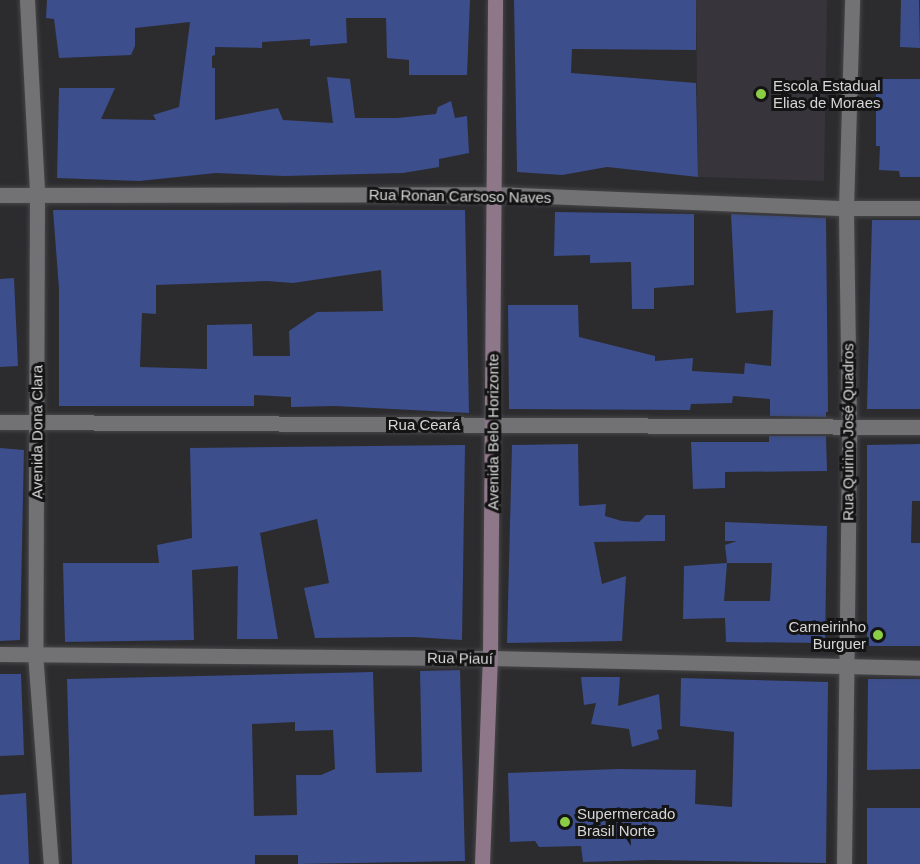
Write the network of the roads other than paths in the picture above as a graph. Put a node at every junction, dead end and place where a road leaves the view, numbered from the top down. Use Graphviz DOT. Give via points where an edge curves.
graph roads {
  1 [pos="27,0"];
  2 [pos="495,0"];
  3 [pos="852,0"];
  4 [pos="493,194"];
  5 [pos="0,195"];
  6 [pos="37,195"];
  7 [pos="846,208"];
  8 [pos="920,208"];
  9 [pos="0,423"];
  10 [pos="38,423"];
  11 [pos="494,425"];
  12 [pos="849,427"];
  13 [pos="920,427"];
  14 [pos="35,653"];
  15 [pos="0,654"];
  16 [pos="490,658"];
  17 [pos="849,668"];
  18 [pos="920,668"];
  19 [pos="51,864"];
  20 [pos="482,864"];
  21 [pos="844,864"];
  1 -- 6 [label="street, Avenida Dona Clara"];
  2 -- 4 [label="street, Avenida Belo Horizonte"];
  3 -- 7 [label="street, Rua Quirino José Quadros"];
  4 -- 6 [label="street, Rua Ronan Carsoso Naves"];
  4 -- 7 [label="street, Rua Ronan Carsoso Naves"];
  4 -- 11 [label="street, Avenida Belo Horizonte"];
  5 -- 6 [label="street, Rua Ronan Carsoso Naves"];
  6 -- 10 [label="street, Avenida Dona Clara"];
  7 -- 8 [label="street, Rua Ronan Carsoso Naves"];
  7 -- 12 [label="street, Rua Quirino José Quadros"];
  9 -- 10 [label="street, Rua Ceará"];
  10 -- 11 [label="street, Rua Ceará"];
  10 -- 14 [label="street, Avenida Dona Clara"];
  11 -- 12 [label="street, Rua Ceará"];
  11 -- 16 [label="street, Avenida Belo Horizonte"];
  12 -- 13 [label="street, Rua Ceará"];
  12 -- 17 [label="street, Rua Quirino José Quadros"];
  14 -- 15 [label="street, Rua Piauí"];
  14 -- 16 [label="street, Rua Piauí"];
  14 -- 19 [label="street, Avenida Dona Clara"];
  16 -- 17 [label="street, Rua Piauí"];
  16 -- 20 [label="street, Avenida Belo Horizonte"];
  17 -- 18 [label="street, Rua Piauí"];
  17 -- 21 [label="street, Rua Quirino José Quadros"];
}
